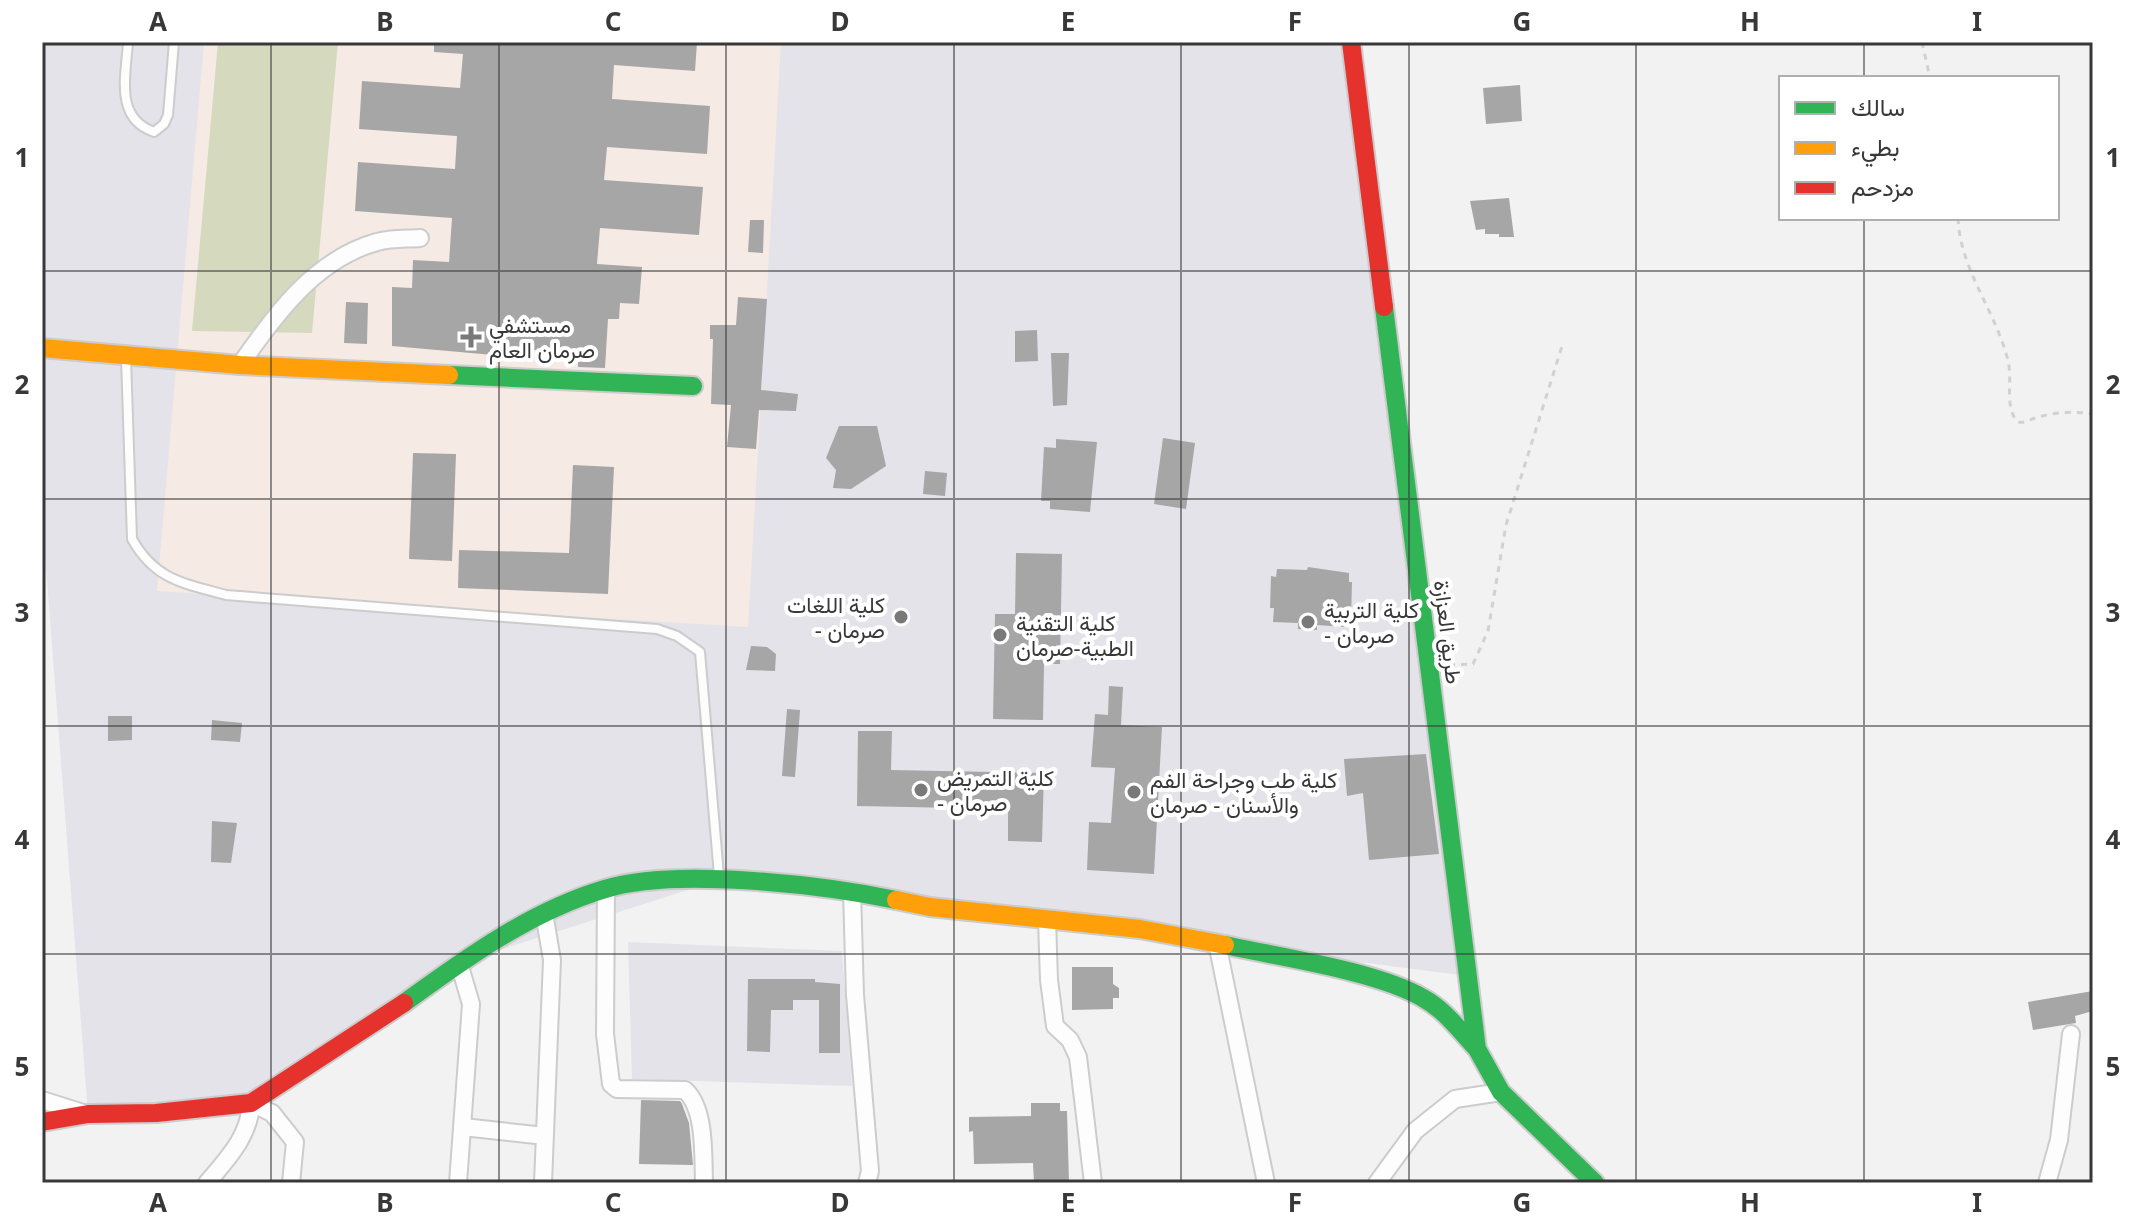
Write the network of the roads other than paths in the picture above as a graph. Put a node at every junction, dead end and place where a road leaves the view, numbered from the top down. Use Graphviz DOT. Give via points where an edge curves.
graph roads {
  1 [pos="128,42"];
  2 [pos="174,42"];
  3 [pos="1351,42"];
  4 [pos="420,238"];
  5 [pos="42,348"];
  6 [pos="126,353"];
  7 [pos="240,365"];
  8 [pos="693,386"];
  9 [pos="719,880"];
  10 [pos="606,888"];
  11 [pos="852,891"];
  12 [pos="544,913"];
  13 [pos="1047,920"];
  14 [pos="1217,943"];
  15 [pos="459,963"];
  16 [pos="2071,1034"];
  17 [pos="1477,1049"];
  18 [pos="1501,1092"];
  19 [pos="42,1100"];
  20 [pos="251,1103"];
  21 [pos="88,1114"];
  22 [pos="42,1122"];
  23 [pos="463,1127"];
  24 [pos="545,1136"];
  25 [pos="871,1179"];
  26 [pos="1374,1182"];
  27 [pos="207,1183"];
  28 [pos="291,1183"];
  29 [pos="458,1183"];
  30 [pos="543,1183"];
  31 [pos="704,1183"];
  32 [pos="1093,1183"];
  33 [pos="1266,1183"];
  34 [pos="1595,1183"];
  35 [pos="2047,1183"];
  1 -- 2 [label="lane" via="124,100 131,115 154,132 168,115"];
  3 -- 17 [label="street, طريق العزازة"];
  4 -- 7 [label="street" via="378,241 345,255 283,303"];
  5 -- 6 [label="street"];
  6 -- 7 [label="street"];
  6 -- 9 [label="lane" via="132,539 145,562 178,581 226,595 657,629 700,652"];
  7 -- 8 [label="street"];
  9 -- 10 [label="street"];
  9 -- 11 [label="street"];
  10 -- 12 [label="street"];
  10 -- 31 [label="street" via="605,1034 611,1084 617,1089 685,1090 692,1097"];
  11 -- 13 [label="street" via="930,907"];
  11 -- 25 [label="street"];
  12 -- 15 [label="street"];
  12 -- 24 [label="street" via="552,960"];
  13 -- 14 [label="street"];
  13 -- 32 [label="street" via="1055,1026 1078,1057"];
  14 -- 17 [label="street" via="1368,978 1421,996"];
  14 -- 33 [label="street"];
  15 -- 20 [label="street"];
  15 -- 23 [label="street" via="471,1004"];
  16 -- 35 [label="street" via="2059,1140"];
  17 -- 18 [label="street, طريق العزازة"];
  18 -- 26 [label="street" via="1455,1099 1415,1131"];
  18 -- 34 [label="street, طريق العزازة"];
  19 -- 21 [label="street"];
  20 -- 21 [label="street"];
  20 -- 27 [label="street" via="251,1121"];
  20 -- 28 [label="street" via="272,1113 295,1142"];
  21 -- 22 [label="street"];
  23 -- 24 [label="street"];
  23 -- 29 [label="street"];
  24 -- 30 [label="street"];
}
